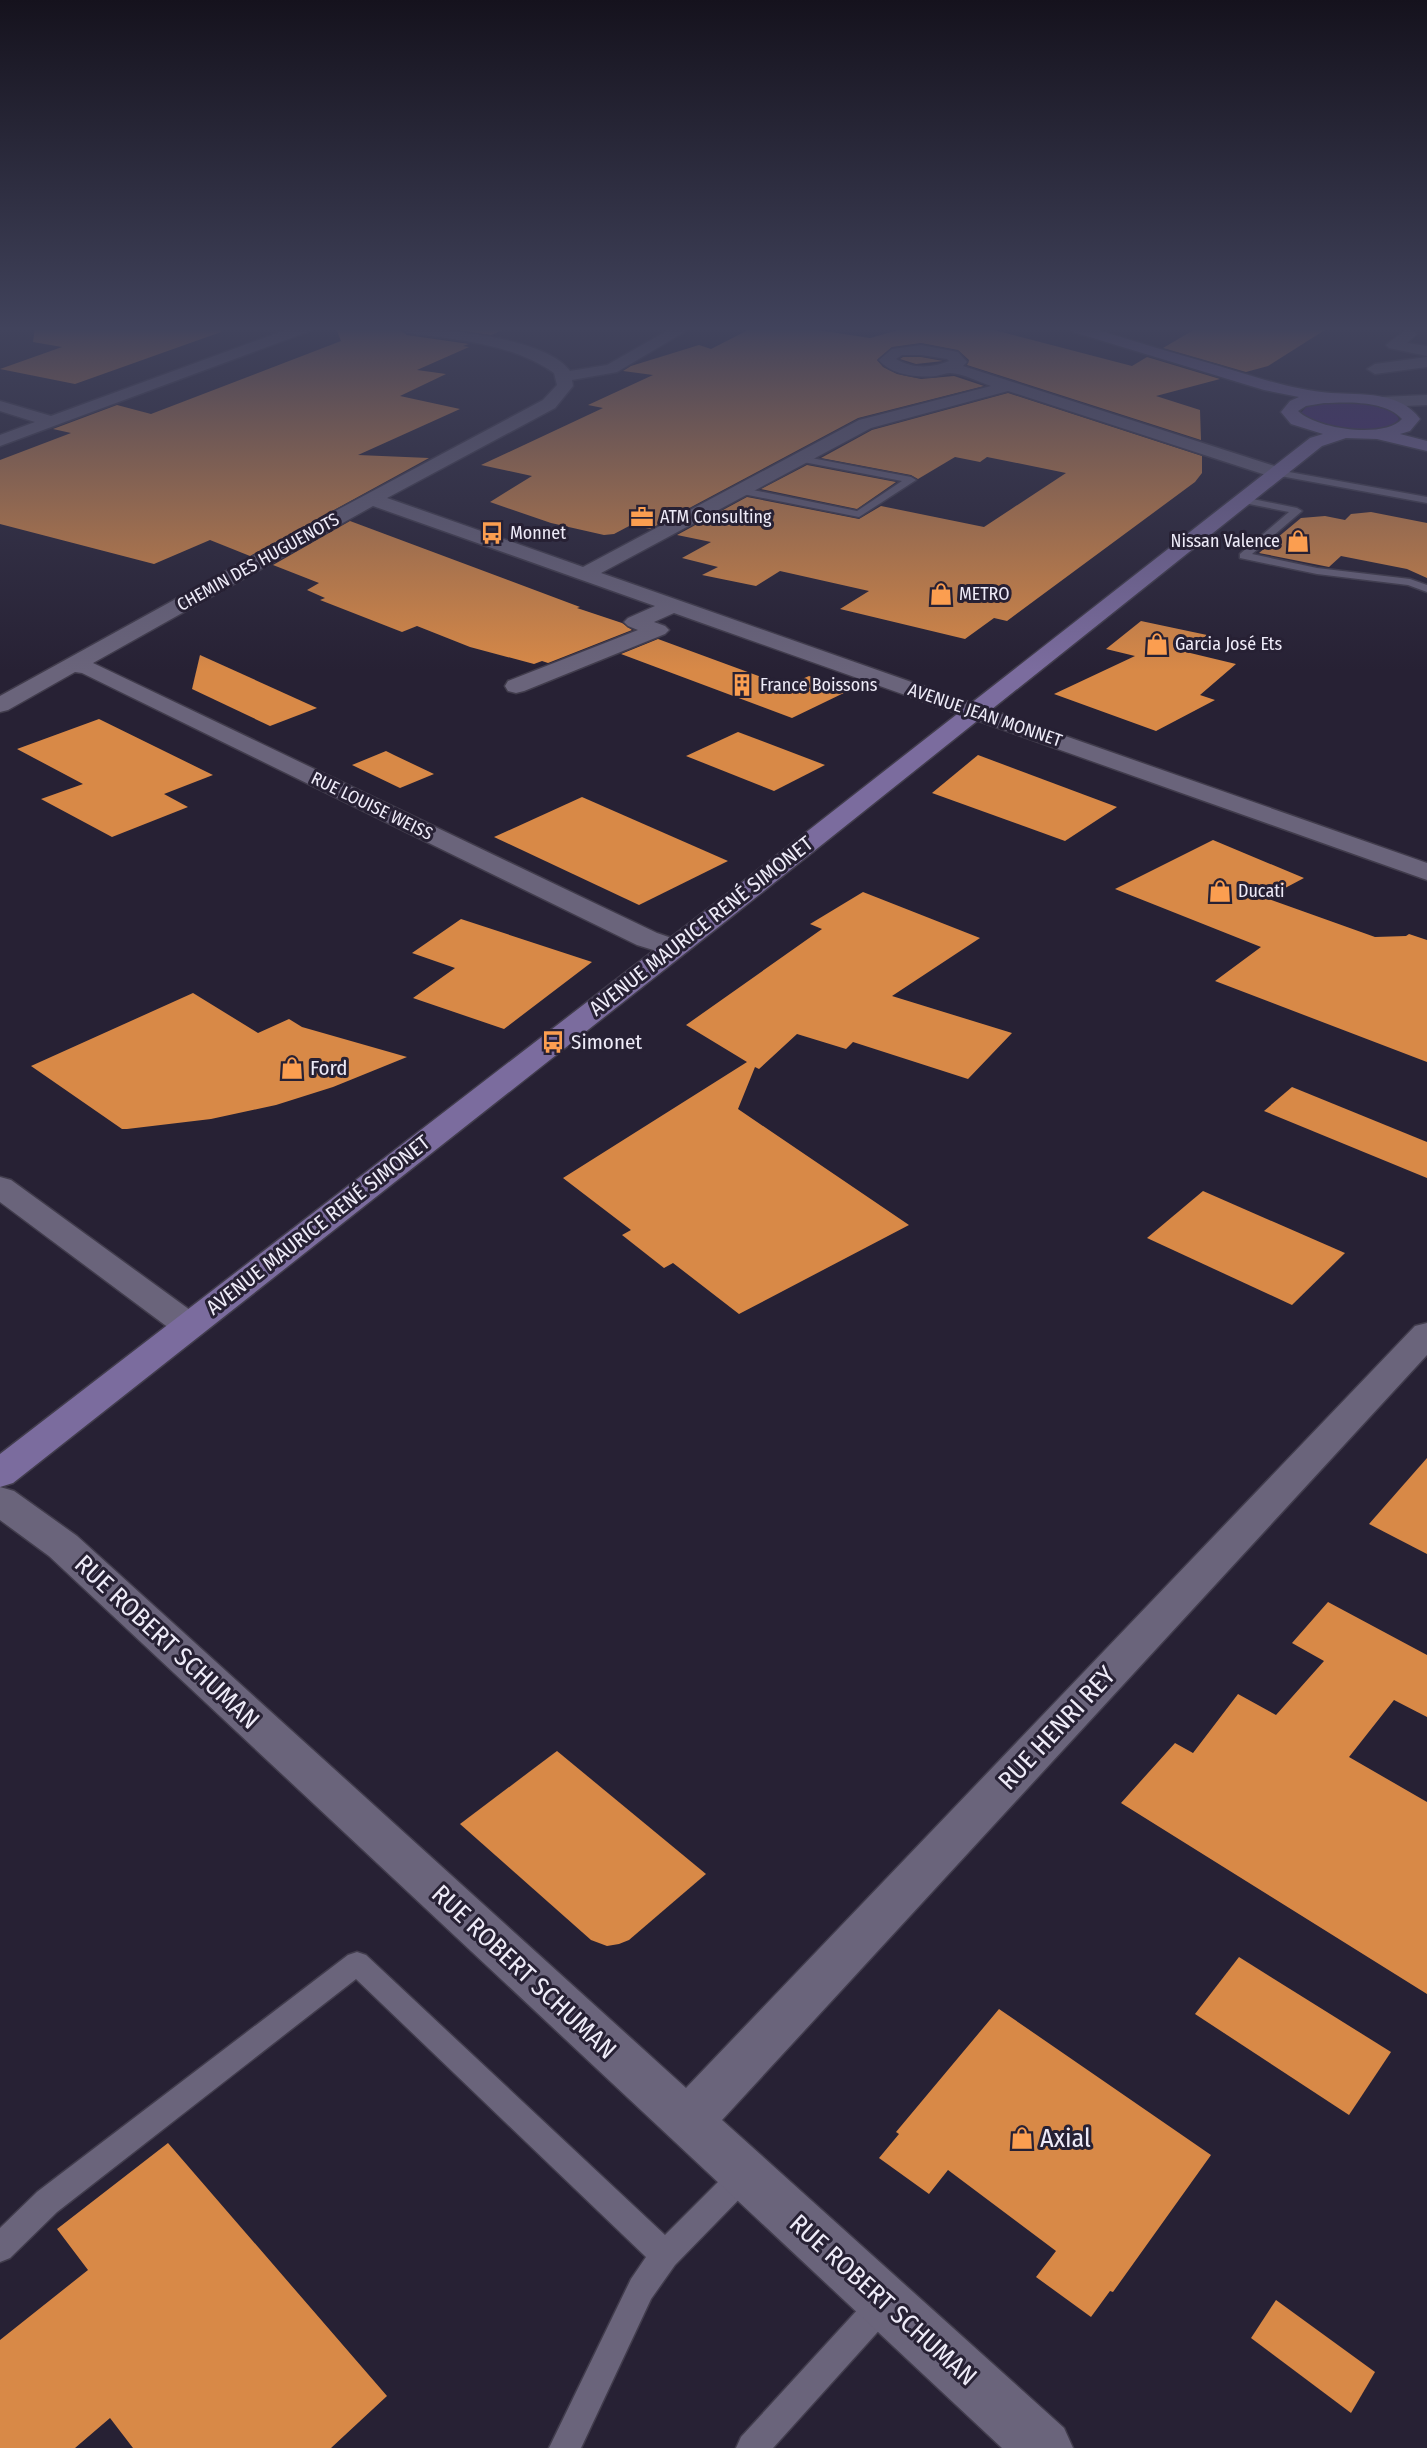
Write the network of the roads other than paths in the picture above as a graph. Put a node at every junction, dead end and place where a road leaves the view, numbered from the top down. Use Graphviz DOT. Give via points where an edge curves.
graph roads {
  1 [pos="478,442"];
  2 [pos="832,442"];
  3 [pos="1180,442"];
  4 [pos="1308,442"];
  5 [pos="801,459"];
  6 [pos="1278,473"];
  7 [pos="743,490"];
  8 [pos="372,499"];
  9 [pos="1243,500"];
  10 [pos="1427,500"];
  11 [pos="586,573"];
  12 [pos="1427,589"];
  13 [pos="675,605"];
  14 [pos="72,666"];
  15 [pos="516,686"];
  16 [pos="0,705"];
  17 [pos="975,711"];
  18 [pos="1427,872"];
  19 [pos="673,948"];
  20 [pos="0,1187"];
  21 [pos="189,1326"];
  22 [pos="1427,1334"];
  23 [pos="0,1474"];
  24 [pos="0,1501"];
  25 [pos="687,2122"];
  26 [pos="745,2174"];
  27 [pos="0,2248"];
  28 [pos="665,2255"];
  29 [pos="885,2302"];
  30 [pos="566,2448"];
  31 [pos="752,2448"];
  32 [pos="1044,2448"];
  1 -- 8 [label="street, CHEMIN DES HUGUENOTS"];
  2 -- 5 [label="street"];
  3 -- 6 [label="street"];
  4 -- 6 [label="street, AVENUE MAURICE RENÉ SIMONET"];
  5 -- 7 [label="street"];
  5 -- 7 [label="lane" via="911,480 859,514"];
  6 -- 9 [label="street, AVENUE MAURICE RENÉ SIMONET"];
  6 -- 10 [label="lane"];
  7 -- 11 [label="street"];
  8 -- 11 [label="street, AVENUE JEAN MONNET"];
  8 -- 14 [label="street, CHEMIN DES HUGUENOTS"];
  9 -- 12 [label="lane" via="1297,511 1244,556 1317,571 1410,582"];
  9 -- 17 [label="street, AVENUE MAURICE RENÉ SIMONET"];
  11 -- 13 [label="street, AVENUE JEAN MONNET"];
  13 -- 15 [label="street" via="635,622 658,630"];
  13 -- 17 [label="street, AVENUE JEAN MONNET"];
  14 -- 16 [label="street, CHEMIN DES HUGUENOTS"];
  14 -- 19 [label="street, RUE LOUISE WEISS" via="88,668 647,939"];
  17 -- 18 [label="street, AVENUE JEAN MONNET"];
  17 -- 19 [label="street, AVENUE MAURICE RENÉ SIMONET"];
  19 -- 21 [label="street, AVENUE MAURICE RENÉ SIMONET"];
  20 -- 21 [label="street"];
  21 -- 23 [label="street, AVENUE MAURICE RENÉ SIMONET"];
  22 -- 25 [label="street, RUE HENRI REY"];
  24 -- 25 [label="street, RUE ROBERT SCHUMAN" via="63,1546"];
  25 -- 26 [label="street, RUE ROBERT SCHUMAN"];
  26 -- 28 [label="lane"];
  26 -- 29 [label="street, RUE ROBERT SCHUMAN"];
  27 -- 28 [label="lane" via="46,2202 357,1962"];
  28 -- 30 [label="lane" via="641,2289"];
  29 -- 31 [label="lane"];
  29 -- 32 [label="street, RUE ROBERT SCHUMAN"];
}
